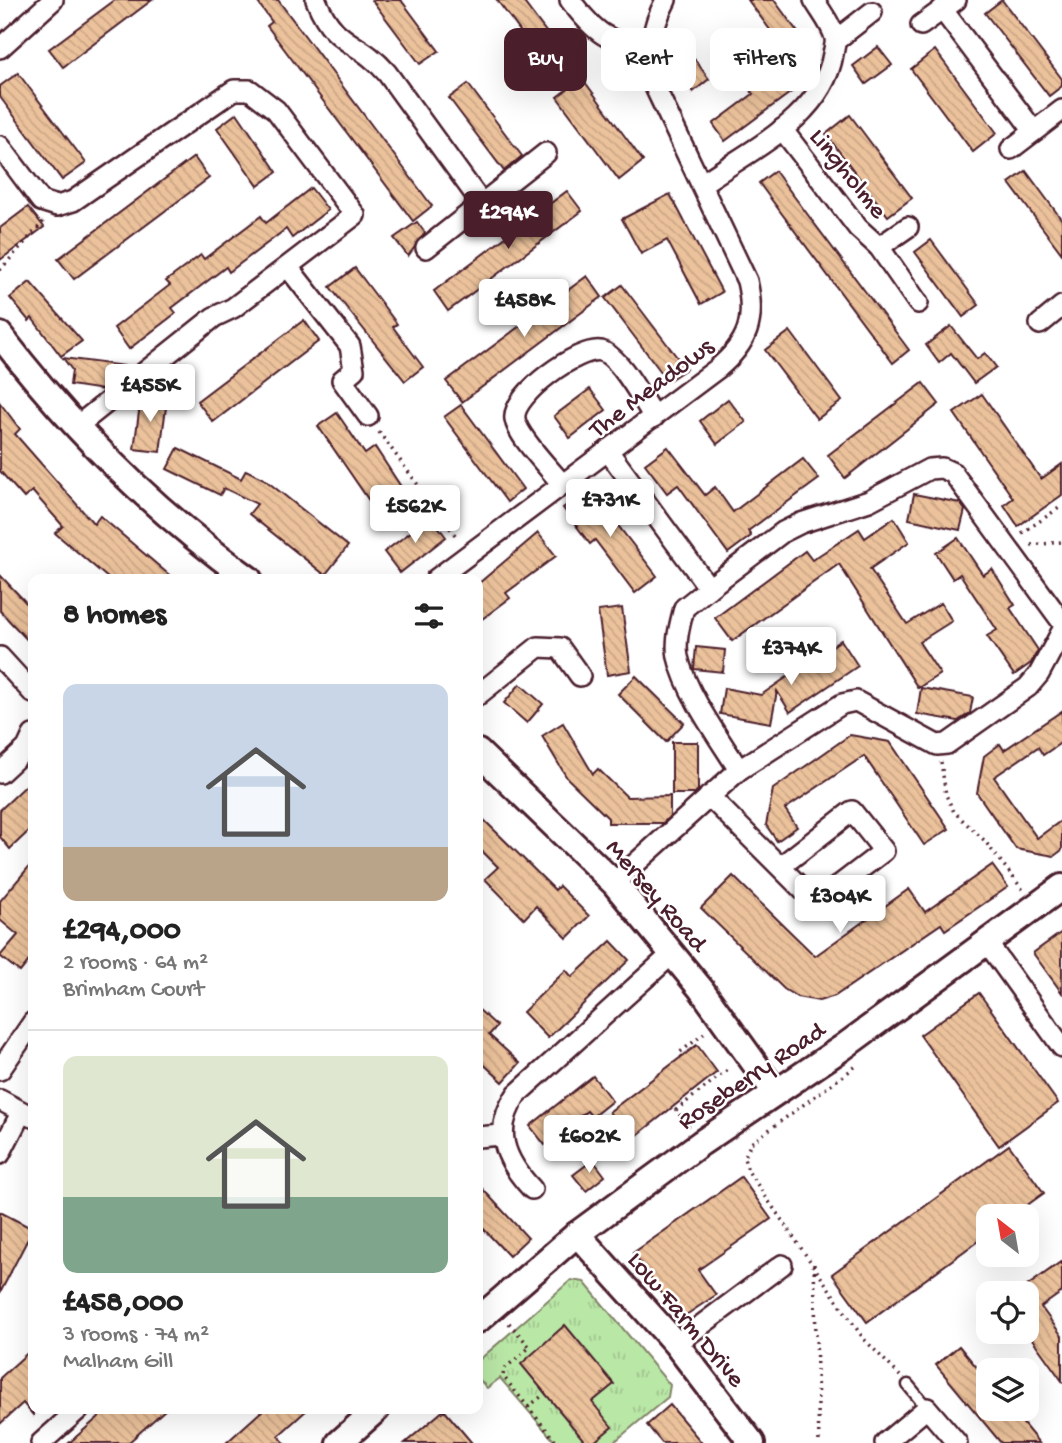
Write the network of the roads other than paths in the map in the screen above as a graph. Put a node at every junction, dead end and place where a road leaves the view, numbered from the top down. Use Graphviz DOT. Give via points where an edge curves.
graph roads {
  1 [pos="53,0"];
  2 [pos="316,0"];
  3 [pos="570,0"];
  4 [pos="666,0"];
  5 [pos="814,0"];
  6 [pos="949,5"];
  7 [pos="872,12"];
  8 [pos="921,25"];
  9 [pos="653,28"];
  10 [pos="601,35"];
  11 [pos="836,40"];
  12 [pos="0,48"];
  13 [pos="657,91"];
  14 [pos="1062,110"];
  15 [pos="782,129"];
  16 [pos="1033,131"];
  17 [pos="0,146"];
  18 [pos="1011,149"];
  19 [pos="547,153"];
  20 [pos="703,183"];
  21 [pos="482,204"];
  22 [pos="908,227"];
  23 [pos="880,247"];
  24 [pos="426,248"];
  25 [pos="288,267"];
  26 [pos="918,303"];
  27 [pos="1062,306"];
  28 [pos="1040,324"];
  29 [pos="0,335"];
  30 [pos="368,416"];
  31 [pos="654,417"];
  32 [pos="76,427"];
  33 [pos="608,451"];
  34 [pos="562,484"];
  35 [pos="243,574"];
  36 [pos="443,574"];
  37 [pos="709,589"];
  38 [pos="1062,622"];
  39 [pos="1062,631"];
  40 [pos="0,657"];
  41 [pos="580,676"];
  42 [pos="28,688"];
  43 [pos="483,691"];
  44 [pos="28,746"];
  45 [pos="483,757"];
  46 [pos="739,770"];
  47 [pos="0,773"];
  48 [pos="709,796"];
  49 [pos="779,867"];
  50 [pos="614,883"];
  51 [pos="1062,887"];
  52 [pos="986,941"];
  53 [pos="672,954"];
  54 [pos="28,1029"];
  55 [pos="1062,1048"];
  56 [pos="0,1070"];
  57 [pos="775,1091"];
  58 [pos="0,1100"];
  59 [pos="27,1116"];
  60 [pos="501,1135"];
  61 [pos="483,1137"];
  62 [pos="0,1154"];
  63 [pos="532,1189"];
  64 [pos="577,1234"];
  65 [pos="782,1265"];
  66 [pos="485,1313"];
  67 [pos="676,1344"];
  68 [pos="908,1385"];
  69 [pos="927,1408"];
  70 [pos="73,1414"];
  71 [pos="371,1414"];
  72 [pos="41,1443"];
  73 [pos="339,1443"];
  74 [pos="752,1443"];
  75 [pos="885,1443"];
  76 [pos="957,1443"];
  1 -- 12 [label="street"];
  2 -- 21 [label="street" via="325,23 340,40 372,55 387,73"];
  3 -- 10 [label="street"];
  4 -- 9 [label="street, The Meadows"];
  5 -- 11 [label="street"];
  6 -- 8 [label="street"];
  6 -- 16 [label="street"];
  7 -- 11 [label="street"];
  11 -- 15 [label="street" via="831,69 819,91"];
  13 -- 20 [label="street, The Meadows"];
  14 -- 16 [label="street"];
  15 -- 20 [label="street"];
  15 -- 23 [label="street, Lingholme" via="858,228"];
  16 -- 18 [label="street"];
  17 -- 25 [label="street" via="41,201 57,206 73,201 234,90 250,90 276,110 355,215"];
  19 -- 21 [label="street"];
  20 -- 31 [label="street, The Meadows" via="747,281 753,307 736,353"];
  21 -- 24 [label="street"];
  22 -- 23 [label="street, Lingholme"];
  23 -- 26 [label="street, Lingholme"];
  25 -- 30 [label="street" via="350,346 354,370 342,380"];
  25 -- 32 [label="street" via="204,325"];
  27 -- 28 [label="street"];
  29 -- 32 [label="street"];
  31 -- 33 [label="street, The Meadows"];
  31 -- 34 [label="street" via="614,358 602,351 590,350 526,392 516,405 517,426"];
  32 -- 35 [label="street" via="166,514"];
  33 -- 34 [label="street, The Meadows"];
  33 -- 37 [label="street"];
  34 -- 36 [label="street, The Meadows"];
  37 -- 38 [label="street" via="783,532 869,501 929,469 953,473"];
  37 -- 46 [label="street" via="684,608 678,658"];
  39 -- 46 [label="street" via="1028,687 958,739 937,745 856,701 842,704"];
  40 -- 42 [label="street"];
  41 -- 43 [label="street" via="560,648 538,647"];
  44 -- 47 [label="street"];
  45 -- 50 [label="street, Mersey Road"];
  46 -- 48 [label="street"];
  48 -- 49 [label="street"];
  48 -- 50 [label="street"];
  49 -- 49 [label="street" via="816,903 884,851 852,811"];
  50 -- 53 [label="street, Mersey Road"];
  51 -- 52 [label="street, Roseberry Road"];
  52 -- 55 [label="street"];
  52 -- 57 [label="street, Roseberry Road" via="842,1048"];
  53 -- 57 [label="street, Mersey Road"];
  53 -- 60 [label="street" via="517,1094 504,1117"];
  54 -- 56 [label="street"];
  57 -- 64 [label="street, Roseberry Road"];
  58 -- 59 [label="street"];
  59 -- 62 [label="street"];
  60 -- 61 [label="street"];
  60 -- 63 [label="street" via="510,1162"];
  64 -- 66 [label="street, Roseberry Road"];
  64 -- 67 [label="street, Low Farm Drive"];
  65 -- 67 [label="street"];
  67 -- 74 [label="street, Low Farm Drive"];
  68 -- 69 [label="lane"];
  69 -- 75 [label="street"];
  69 -- 76 [label="street"];
  70 -- 72 [label="street"];
  71 -- 73 [label="street"];
}
